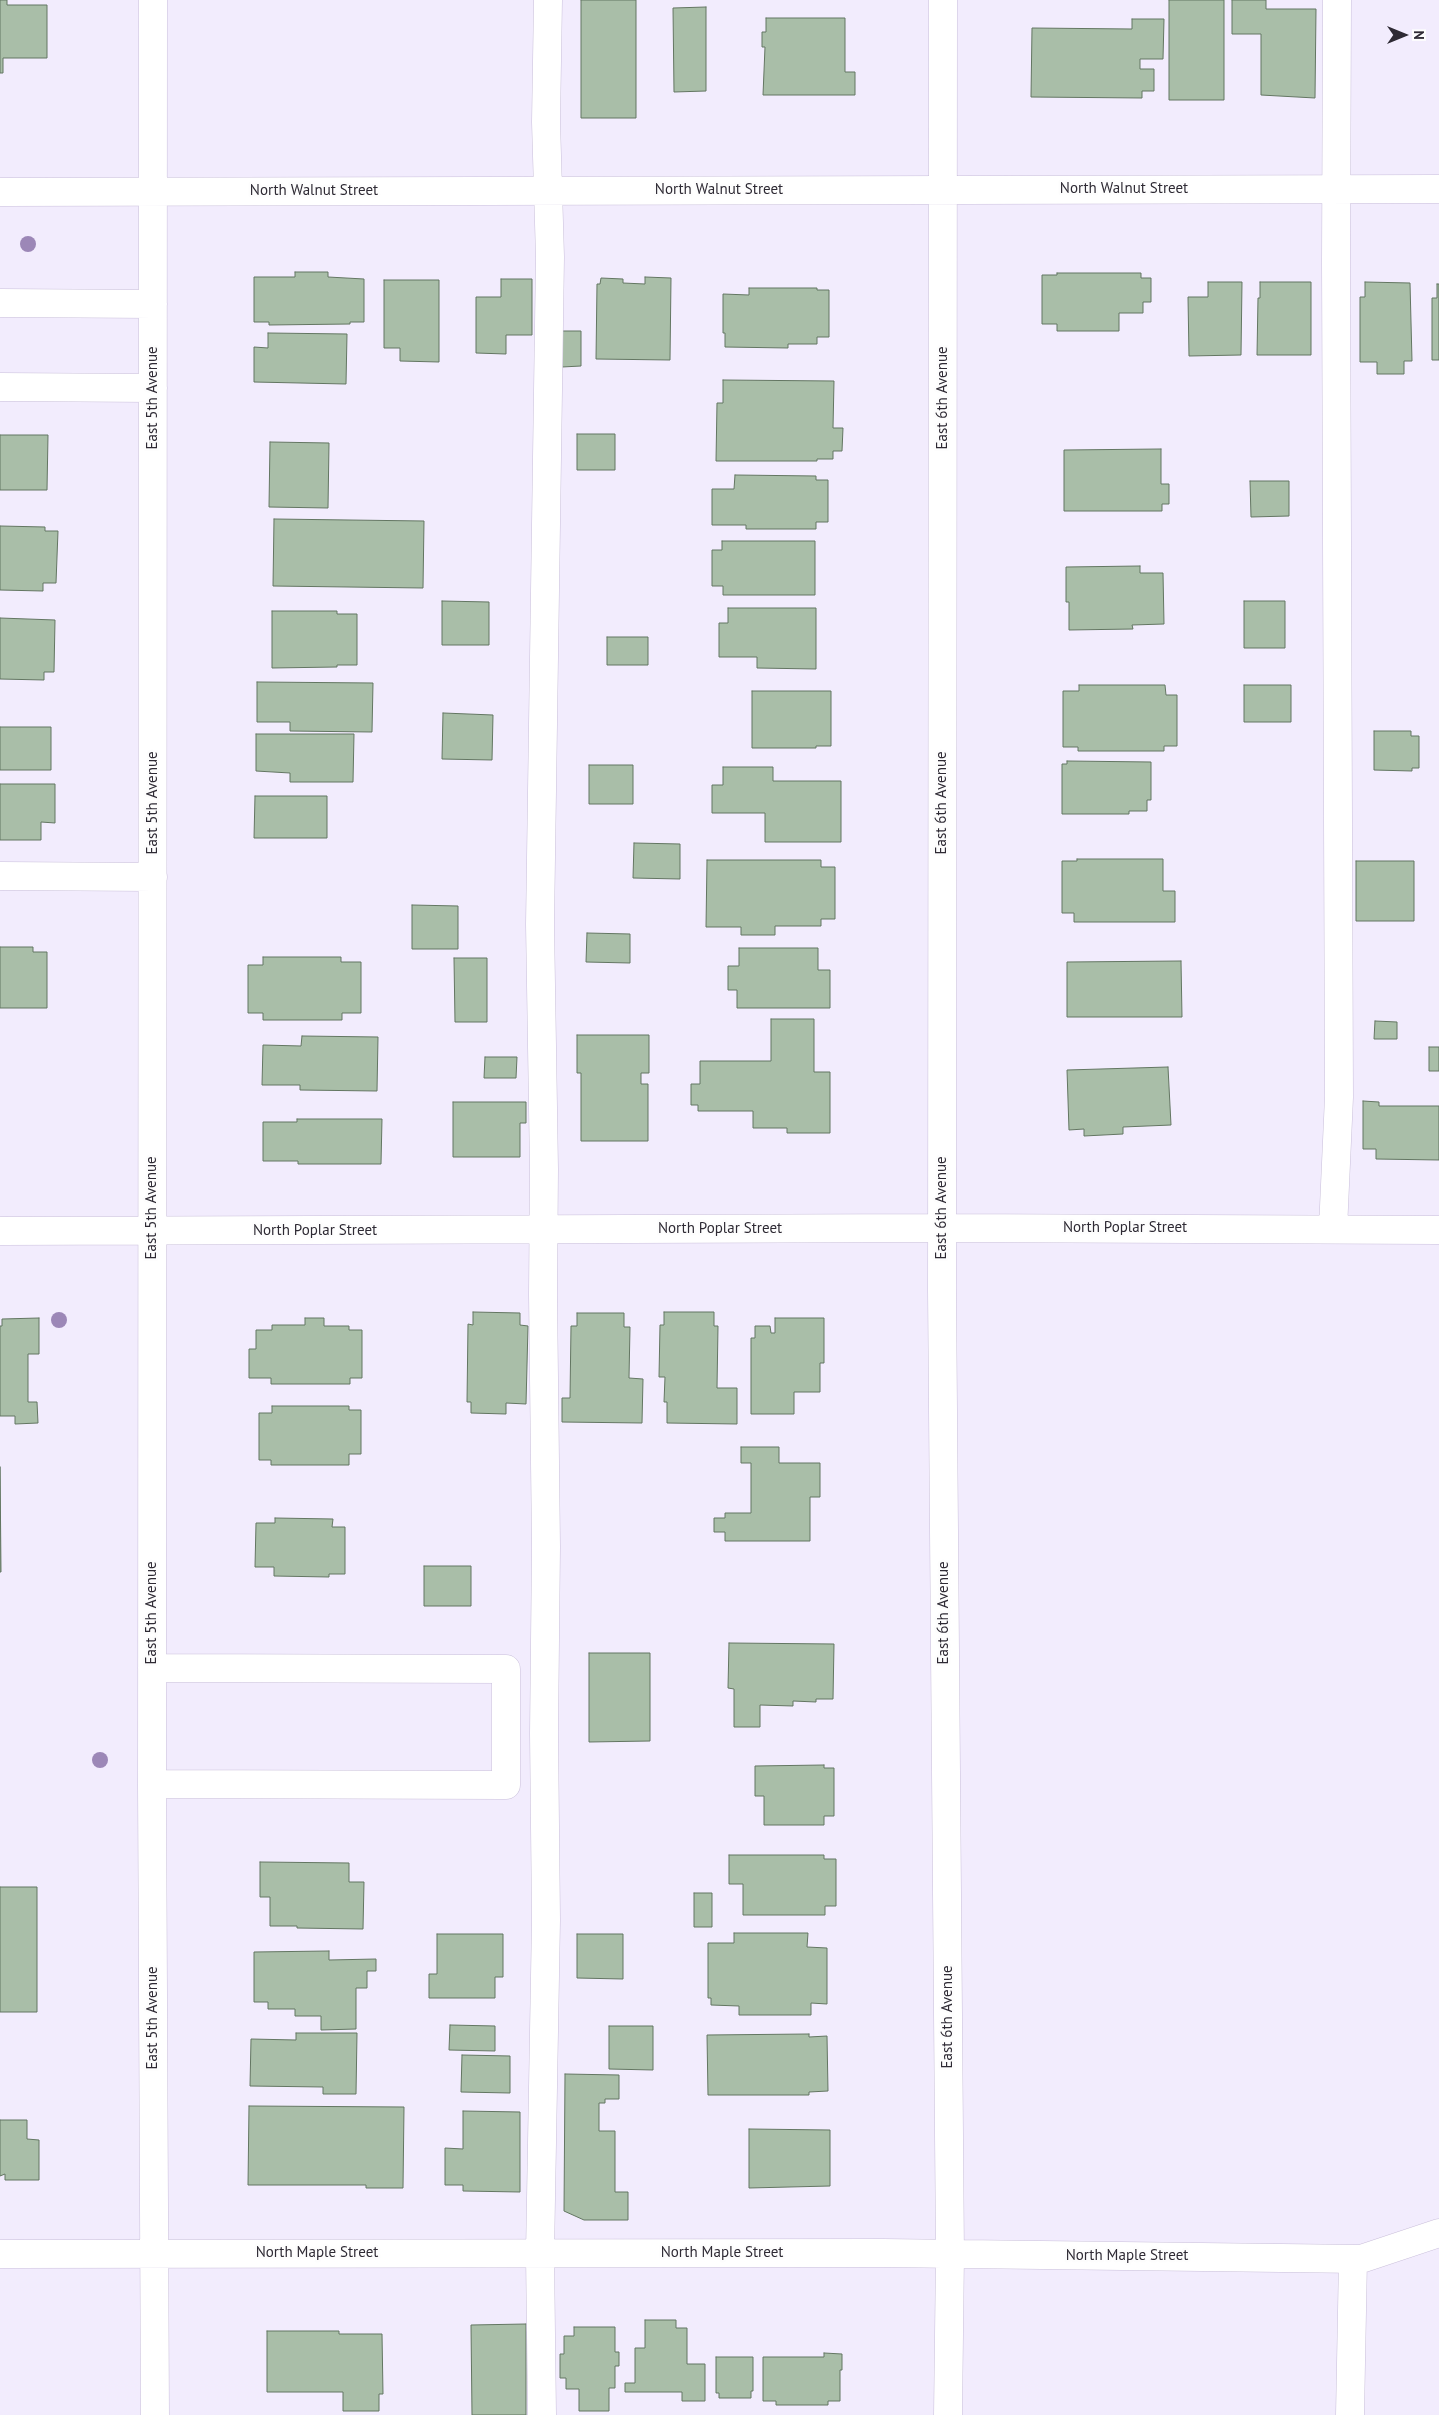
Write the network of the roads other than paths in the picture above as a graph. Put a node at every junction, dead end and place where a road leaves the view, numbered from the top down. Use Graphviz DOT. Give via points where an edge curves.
graph roads {
  1 [pos="153,0"];
  2 [pos="548,0"];
  3 [pos="943,0"];
  4 [pos="1337,0"];
  5 [pos="1337,189"];
  6 [pos="1439,189"];
  7 [pos="943,190"];
  8 [pos="152,191"];
  9 [pos="548,191"];
  10 [pos="0,192"];
  11 [pos="0,303"];
  12 [pos="152,304"];
  13 [pos="0,387"];
  14 [pos="153,388"];
  15 [pos="0,876"];
  16 [pos="153,877"];
  17 [pos="942,1228"];
  18 [pos="1333,1229"];
  19 [pos="543,1230"];
  20 [pos="1439,1230"];
  21 [pos="0,1231"];
  22 [pos="152,1231"];
  23 [pos="152,1668"];
  24 [pos="152,1784"];
  25 [pos="1439,2233"];
  26 [pos="0,2254"];
  27 [pos="154,2254"];
  28 [pos="540,2254"];
  29 [pos="950,2254"];
  30 [pos="1353,2259"];
  31 [pos="155,2415"];
  32 [pos="542,2415"];
  33 [pos="948,2415"];
  34 [pos="1350,2415"];
  1 -- 8 [label="street, East 5th Avenue"];
  2 -- 9 [label="street"];
  3 -- 7 [label="street, East 6th Avenue"];
  4 -- 5 [label="street"];
  5 -- 6 [label="street, North Walnut Street"];
  5 -- 7 [label="street, North Walnut Street"];
  5 -- 18 [label="street" via="1339,1097"];
  7 -- 9 [label="street, North Walnut Street"];
  7 -- 17 [label="street, East 6th Avenue"];
  8 -- 9 [label="street, North Walnut Street"];
  8 -- 10 [label="street, North Walnut Street"];
  8 -- 12 [label="street, East 5th Avenue"];
  9 -- 19 [label="street" via="550,258 540,924"];
  11 -- 12 [label="street"];
  12 -- 14 [label="street, East 5th Avenue"];
  13 -- 14 [label="street"];
  14 -- 16 [label="street, East 5th Avenue"];
  15 -- 16 [label="street"];
  16 -- 22 [label="street, East 5th Avenue"];
  17 -- 18 [label="street, North Poplar Street"];
  17 -- 19 [label="street, North Poplar Street"];
  17 -- 29 [label="street, East 6th Avenue"];
  18 -- 20 [label="street, North Poplar Street"];
  19 -- 22 [label="street, North Poplar Street"];
  19 -- 28 [label="street" via="546,1920"];
  21 -- 22 [label="street, North Poplar Street"];
  22 -- 23 [label="street, East 5th Avenue"];
  23 -- 24 [label="street, East 5th Avenue"];
  23 -- 24 [label="street" via="506,1669 506,1785"];
  24 -- 27 [label="street, East 5th Avenue"];
  25 -- 30 [label="street, North Maple Street"];
  26 -- 27 [label="street, North Maple Street"];
  27 -- 28 [label="street, North Maple Street"];
  27 -- 31 [label="street, East 5th Avenue"];
  28 -- 29 [label="street, North Maple Street"];
  28 -- 32 [label="street"];
  29 -- 30 [label="street, North Maple Street"];
  29 -- 33 [label="street, East 6th Avenue"];
  30 -- 34 [label="street"];
}
